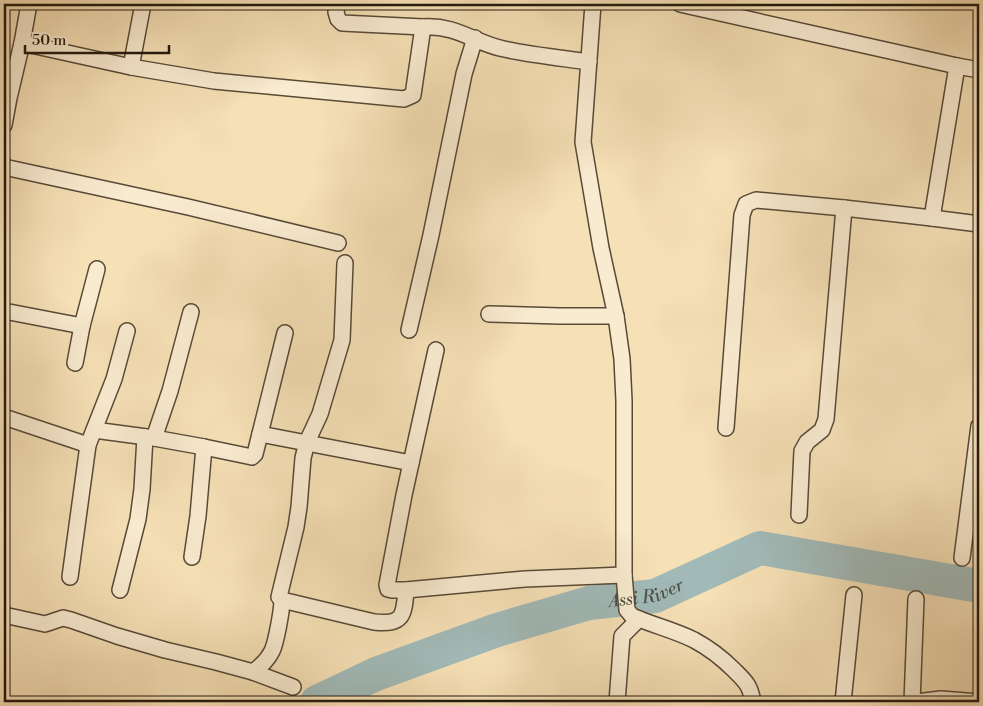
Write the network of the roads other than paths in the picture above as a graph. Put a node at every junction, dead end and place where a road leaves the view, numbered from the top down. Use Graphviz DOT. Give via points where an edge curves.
graph roads {
  1 [pos="29,4"];
  2 [pos="143,4"];
  3 [pos="337,4"];
  4 [pos="593,4"];
  5 [pos="680,4"];
  6 [pos="423,27"];
  7 [pos="475,38"];
  8 [pos="22,43"];
  9 [pos="11,58"];
  10 [pos="589,62"];
  11 [pos="957,66"];
  12 [pos="131,67"];
  13 [pos="979,70"];
  14 [pos="4,125"];
  15 [pos="4,167"];
  16 [pos="844,208"];
  17 [pos="932,218"];
  18 [pos="979,224"];
  19 [pos="338,243"];
  20 [pos="345,263"];
  21 [pos="97,269"];
  22 [pos="4,311"];
  23 [pos="191,312"];
  24 [pos="489,314"];
  25 [pos="616,316"];
  26 [pos="82,326"];
  27 [pos="409,330"];
  28 [pos="127,331"];
  29 [pos="285,333"];
  30 [pos="436,350"];
  31 [pos="75,364"];
  32 [pos="4,417"];
  33 [pos="979,426"];
  34 [pos="726,428"];
  35 [pos="94,430"];
  36 [pos="260,434"];
  37 [pos="150,437"];
  38 [pos="307,442"];
  39 [pos="88,445"];
  40 [pos="204,447"];
  41 [pos="411,463"];
  42 [pos="798,515"];
  43 [pos="192,557"];
  44 [pos="962,558"];
  45 [pos="70,576"];
  46 [pos="624,579"];
  47 [pos="120,590"];
  48 [pos="406,590"];
  49 [pos="854,595"];
  50 [pos="916,599"];
  51 [pos="282,600"];
  52 [pos="4,615"];
  53 [pos="633,615"];
  54 [pos="253,672"];
  55 [pos="293,687"];
  56 [pos="617,702"];
  57 [pos="753,702"];
  58 [pos="847,702"];
  59 [pos="912,702"];
  60 [pos="916,702"];
  61 [pos="979,702"];
  1 -- 8 [label="street"];
  2 -- 12 [label="street"];
  3 -- 6 [label="street" via="336,12 342,23"];
  4 -- 10 [label="street"];
  5 -- 11 [label="street"];
  6 -- 7 [label="street" via="437,26"];
  6 -- 12 [label="street" via="413,95 404,99 214,81"];
  7 -- 10 [label="street" via="505,50"];
  7 -- 27 [label="street" via="464,74 432,235"];
  8 -- 9 [label="street"];
  8 -- 12 [label="street"];
  9 -- 14 [label="street"];
  10 -- 25 [label="street" via="583,142"];
  11 -- 13 [label="street"];
  11 -- 17 [label="street"];
  15 -- 19 [label="street"];
  16 -- 17 [label="street"];
  16 -- 34 [label="street" via="756,200 746,204 742,215"];
  16 -- 42 [label="street" via="826,419 822,430 802,451"];
  17 -- 18 [label="street"];
  20 -- 38 [label="street" via="342,340 320,414"];
  21 -- 26 [label="street"];
  22 -- 26 [label="street"];
  23 -- 37 [label="street" via="170,391"];
  24 -- 25 [label="street"];
  25 -- 46 [label="street" via="624,401"];
  26 -- 31 [label="street"];
  28 -- 35 [label="street" via="114,379"];
  29 -- 36 [label="street"];
  30 -- 41 [label="street"];
  32 -- 39 [label="street"];
  33 -- 44 [label="street"];
  35 -- 37 [label="street"];
  35 -- 39 [label="street"];
  36 -- 38 [label="street"];
  36 -- 40 [label="street" via="252,457"];
  37 -- 40 [label="street"];
  37 -- 47 [label="street" via="138,519"];
  38 -- 41 [label="street"];
  38 -- 51 [label="street" via="300,507 279,592"];
  39 -- 45 [label="street"];
  40 -- 43 [label="street"];
  41 -- 48 [label="street" via="386,585 392,590"];
  46 -- 48 [label="street" via="525,579"];
  46 -- 53 [label="street"];
  48 -- 51 [label="street" via="402,616 388,624"];
  49 -- 58 [label="street"];
  50 -- 59 [label="street"];
  51 -- 54 [label="street" via="272,651"];
  52 -- 54 [label="street" via="45,624 63,618 165,650"];
  53 -- 56 [label="street" via="622,636"];
  53 -- 57 [label="street" via="708,648 746,682"];
  54 -- 55 [label="street"];
  60 -- 61 [label="street" via="941,699"];
}
